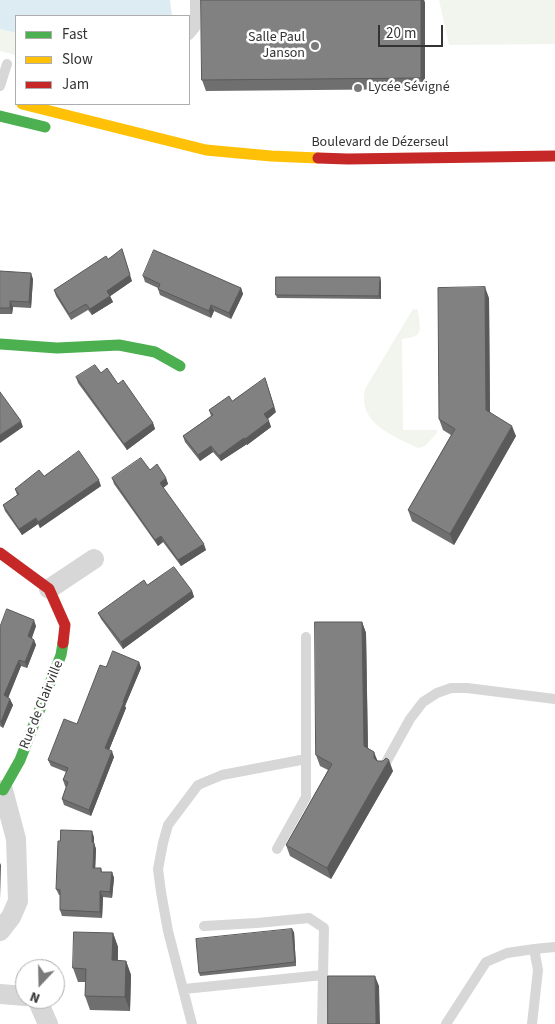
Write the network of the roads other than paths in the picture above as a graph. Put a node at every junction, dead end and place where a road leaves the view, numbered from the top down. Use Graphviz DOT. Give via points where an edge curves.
graph roads {
  1 [pos="195,0"];
  2 [pos="190,34"];
  3 [pos="7,64"];
  4 [pos="0,86"];
  5 [pos="26,105"];
  6 [pos="0,116"];
  7 [pos="59,130"];
  8 [pos="141,145"];
  9 [pos="206,150"];
  10 [pos="555,156"];
  11 [pos="0,344"];
  12 [pos="180,366"];
  13 [pos="0,553"];
  14 [pos="94,559"];
  15 [pos="49,589"];
  16 [pos="306,637"];
  17 [pos="555,699"];
  18 [pos="306,759"];
  19 [pos="384,766"];
  20 [pos="3,790"];
  21 [pos="276,849"];
  22 [pos="204,926"];
  23 [pos="0,931"];
  24 [pos="555,947"];
  25 [pos="534,948"];
  26 [pos="323,975"];
  27 [pos="184,989"];
  28 [pos="0,994"];
  29 [pos="15,995"];
  30 [pos="42,1009"];
  31 [pos="48,1024"];
  32 [pos="192,1024"];
  33 [pos="322,1024"];
  34 [pos="446,1024"];
  35 [pos="532,1024"];
  1 -- 2 [label="lane" via="195,28"];
  3 -- 4 [label="lane"];
  5 -- 9 [label="street, Boulevard de Dézerseul"];
  6 -- 7 [label="street"];
  8 -- 9 [label="street, Boulevard de Dézerseul"];
  9 -- 10 [label="street, Boulevard de Dézerseul" via="348,159"];
  11 -- 12 [label="street" via="57,348 119,345 155,352"];
  13 -- 15 [label="street, Rue de Clairville"];
  14 -- 15 [label="street"];
  15 -- 20 [label="street, Rue de Clairville" via="65,625 62,655 20,760"];
  16 -- 18 [label="lane"];
  17 -- 19 [label="lane" via="467,688 451,688 437,693 423,702 410,719"];
  18 -- 21 [label="lane" via="306,797"];
  18 -- 27 [label="lane" via="222,775 198,785 168,825 158,869 168,931"];
  20 -- 23 [label="street" via="16,839 18,901 11,918"];
  22 -- 26 [label="lane" via="309,918 324,928"];
  24 -- 25 [label="lane"];
  25 -- 34 [label="lane" via="507,952 486,962"];
  25 -- 35 [label="lane" via="538,970"];
  26 -- 27 [label="lane"];
  26 -- 33 [label="lane"];
  27 -- 32 [label="lane"];
  28 -- 29 [label="street"];
  30 -- 31 [label="street"];
}
